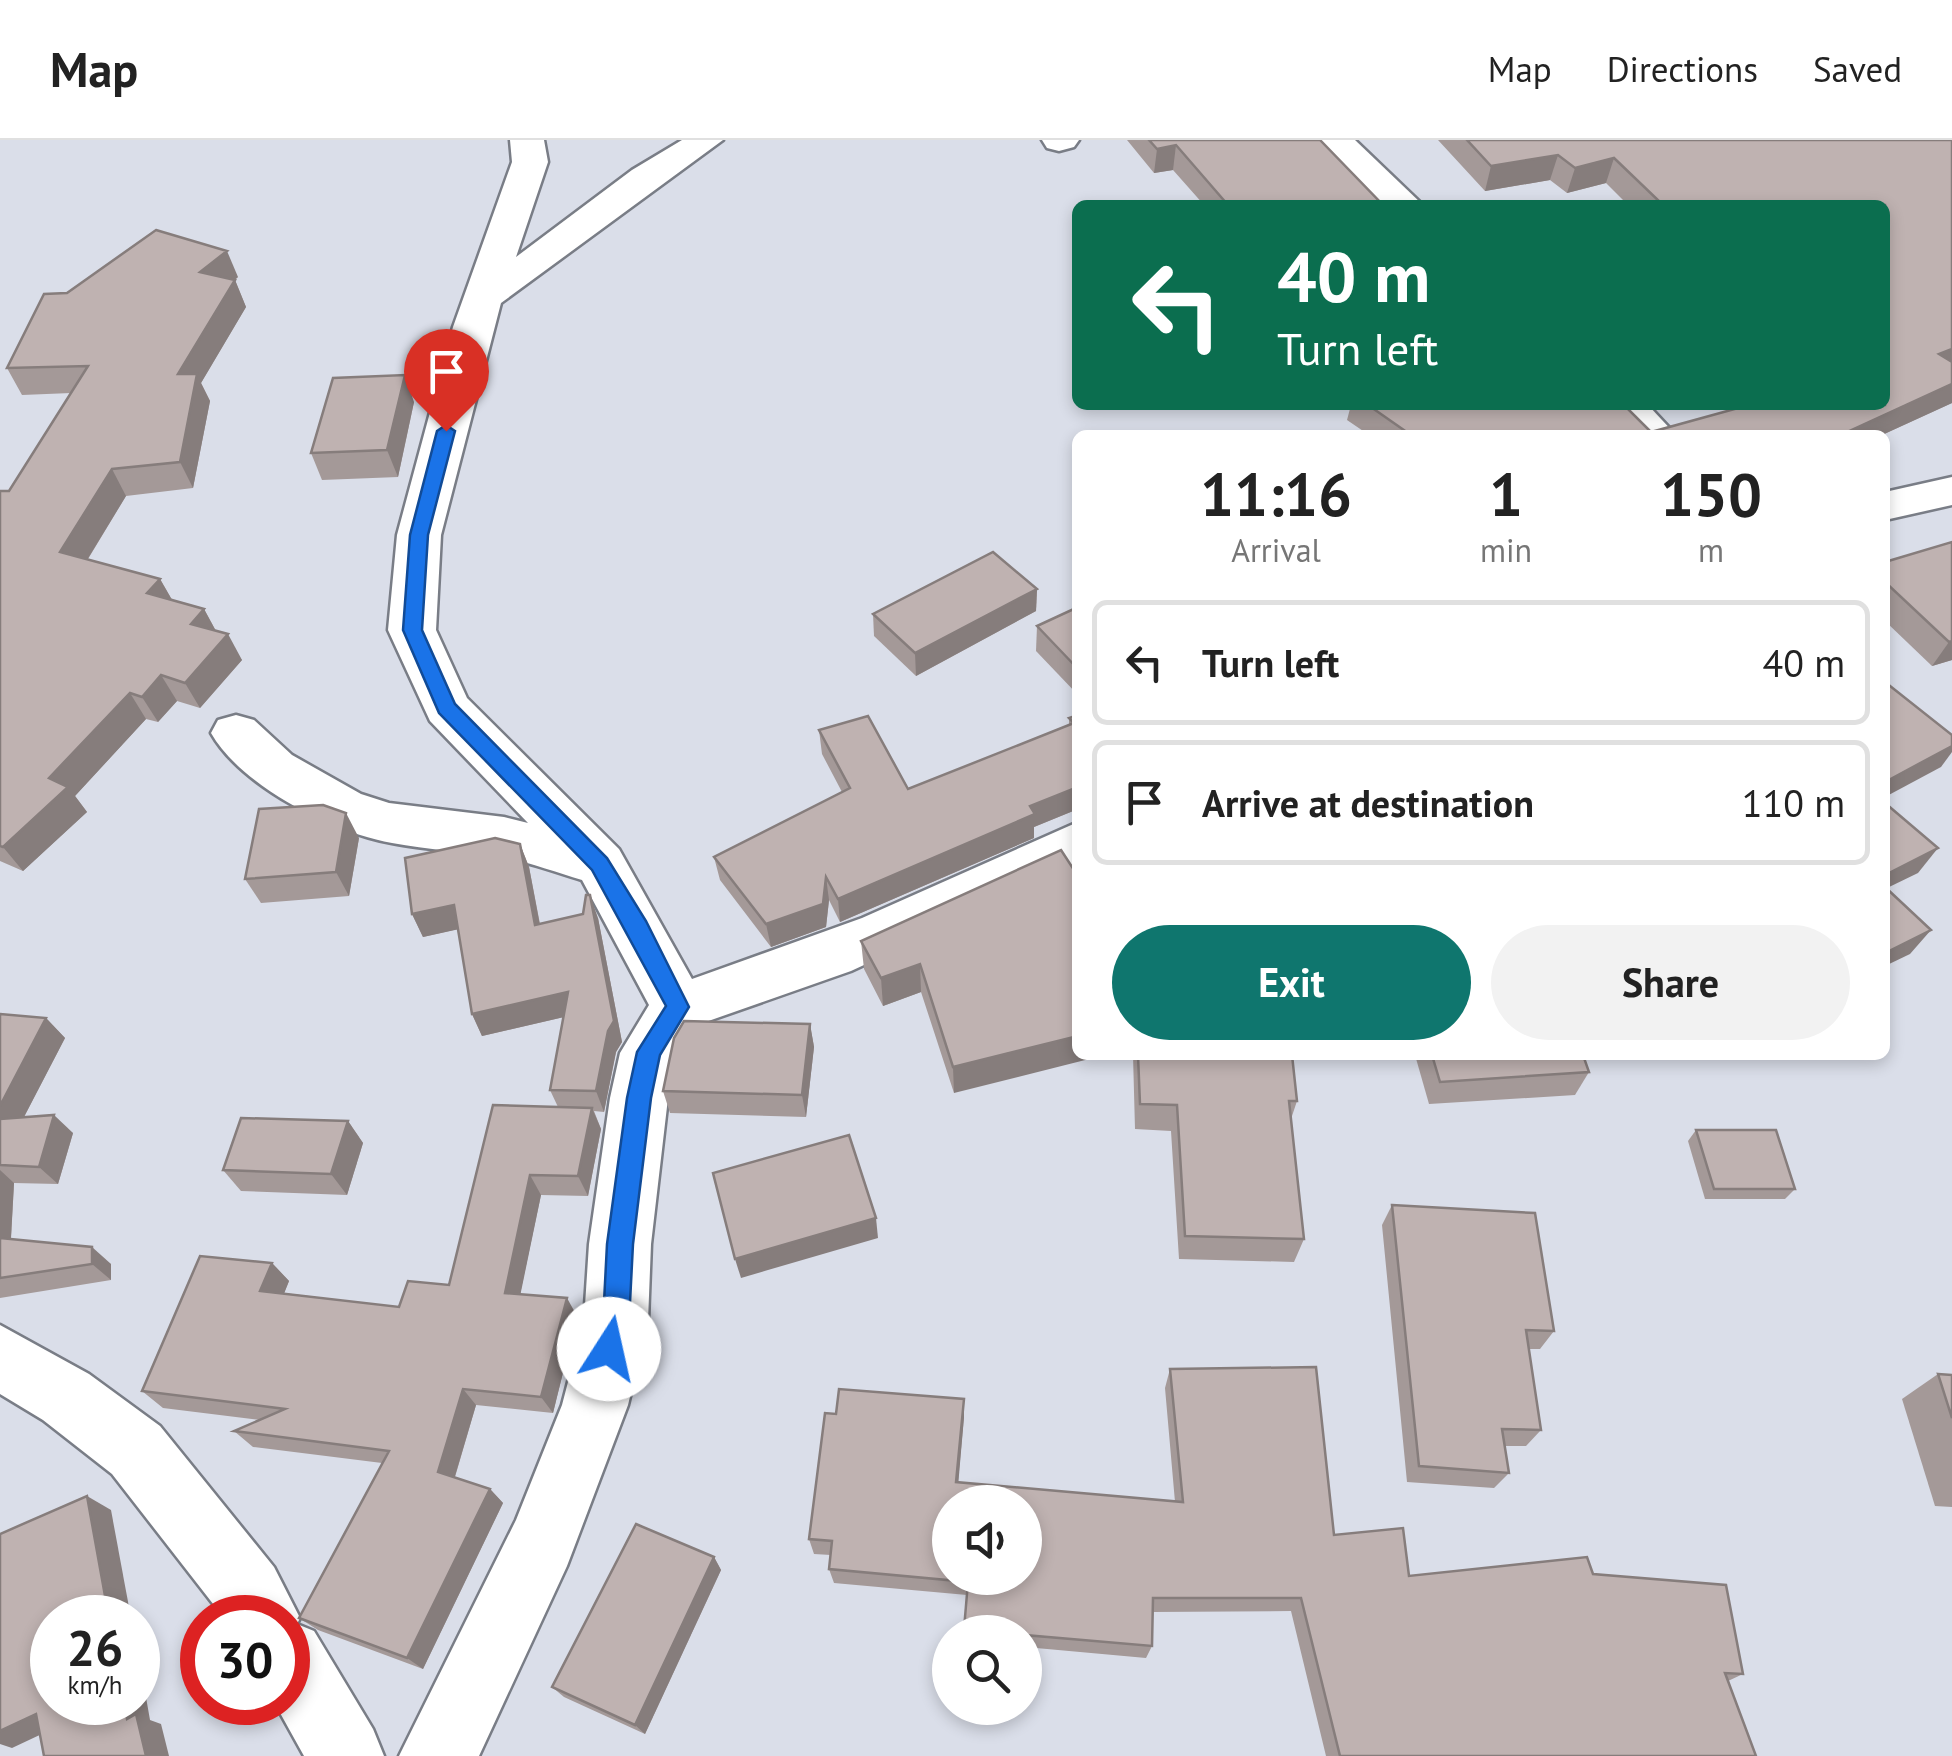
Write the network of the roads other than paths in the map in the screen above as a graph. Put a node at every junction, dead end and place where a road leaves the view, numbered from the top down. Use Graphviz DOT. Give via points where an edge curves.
graph roads {
  1 [pos="527,140"];
  2 [pos="706,140"];
  3 [pos="1334,140"];
  4 [pos="1400,200"];
  5 [pos="482,298"];
  6 [pos="1629,410"];
  7 [pos="1650,430"];
  8 [pos="1952,491"];
  9 [pos="1890,505"];
  10 [pos="236,732"];
  11 [pos="1072,845"];
  12 [pos="600,864"];
  13 [pos="678,1007"];
  14 [pos="0,1357"];
  15 [pos="252,1595"];
  16 [pos="310,1694"];
  17 [pos="346,1756"];
  18 [pos="436,1756"];
  1 -- 5 [label="street" via="530,162"];
  2 -- 5 [label="street"];
  3 -- 4 [label="street"];
  5 -- 12 [label="street" via="419,535 412,630 446,708"];
  6 -- 7 [label="street"];
  8 -- 9 [label="street"];
  10 -- 12 [label="street" via="274,768 343,808 390,823 504,837"];
  11 -- 13 [label="street" via="970,896 753,986"];
  12 -- 13 [label="street"];
  13 -- 18 [label="street" via="649,1052 639,1098 616,1322 594,1405 542,1541"];
  14 -- 15 [label="street" via="136,1450"];
  16 -- 17 [label="street"];
}
